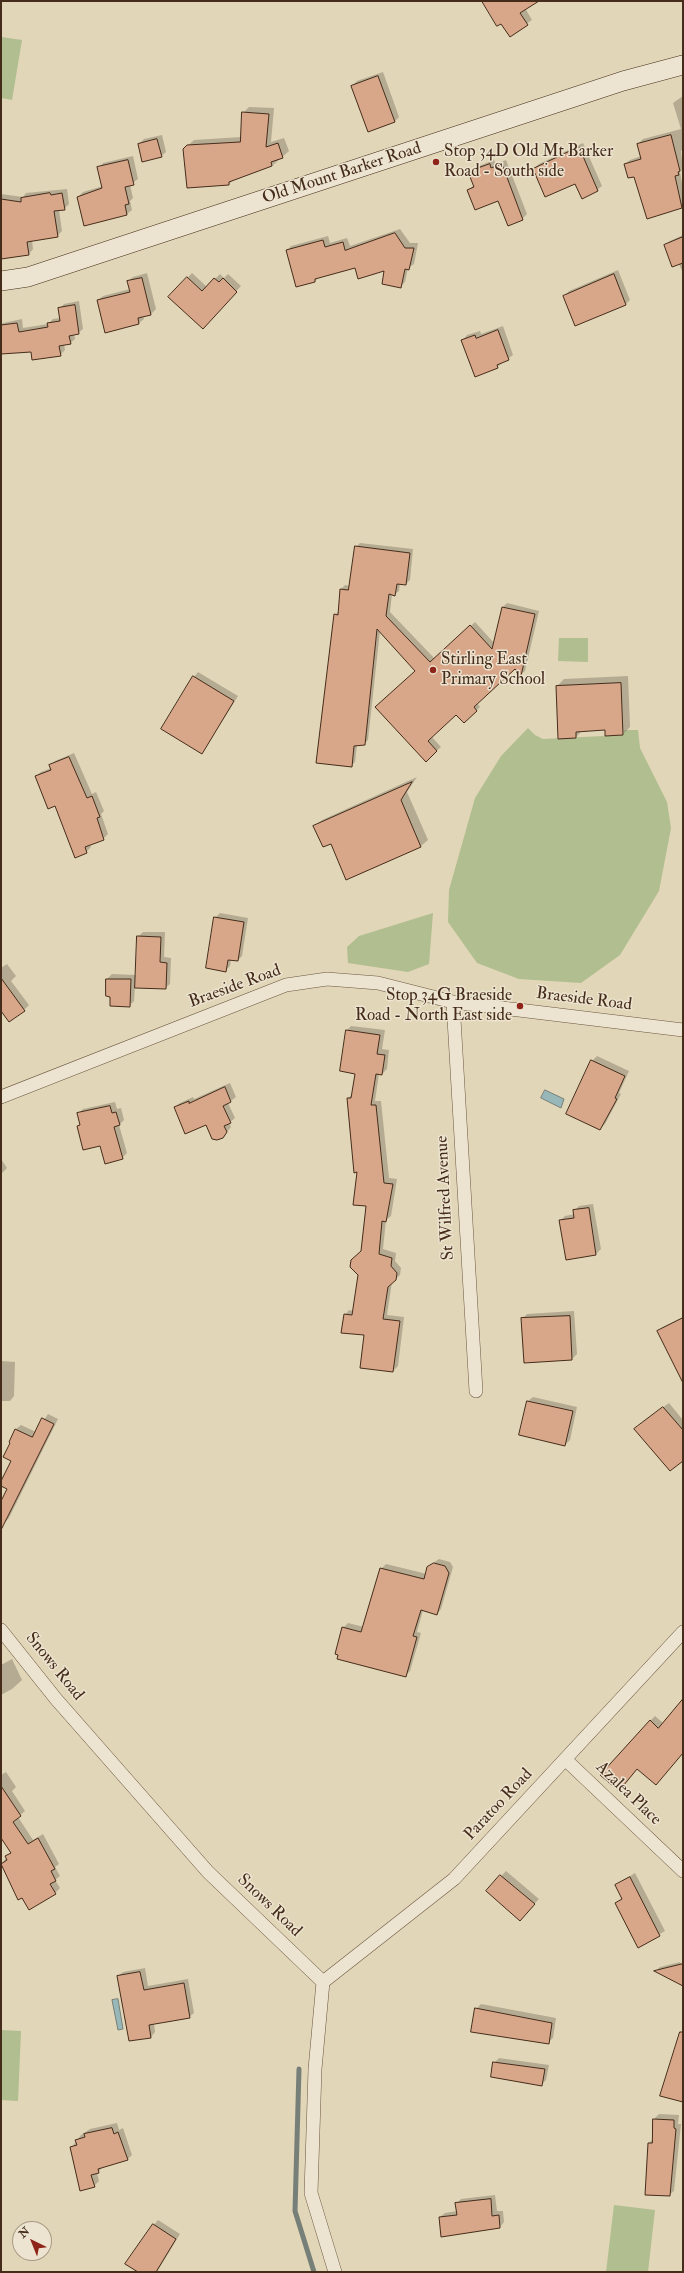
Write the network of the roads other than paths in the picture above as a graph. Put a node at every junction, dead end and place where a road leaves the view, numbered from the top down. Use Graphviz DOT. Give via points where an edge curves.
graph roads {
  1 [pos="683,65"];
  2 [pos="1,281"];
  3 [pos="453,1002"];
  4 [pos="683,1030"];
  5 [pos="1,1097"];
  6 [pos="476,1391"];
  7 [pos="1,1630"];
  8 [pos="683,1632"];
  9 [pos="566,1760"];
  10 [pos="683,1871"];
  11 [pos="323,1982"];
  12 [pos="335,2272"];
  1 -- 2 [label="main road, Old Mount Barker Road" via="623,81 28,277"];
  3 -- 4 [label="street, Braeside Road"];
  3 -- 5 [label="street, Braeside Road" via="378,983 326,980 286,985"];
  3 -- 6 [label="street, St Wilfred Avenue"];
  7 -- 11 [label="street, Snows Road" via="56,1699 208,1872"];
  8 -- 9 [label="street, Paratoo Road"];
  9 -- 10 [label="street, Azalea Place"];
  9 -- 11 [label="street, Paratoo Road" via="454,1879"];
  11 -- 12 [label="street" via="315,2069 311,2193"];
}
